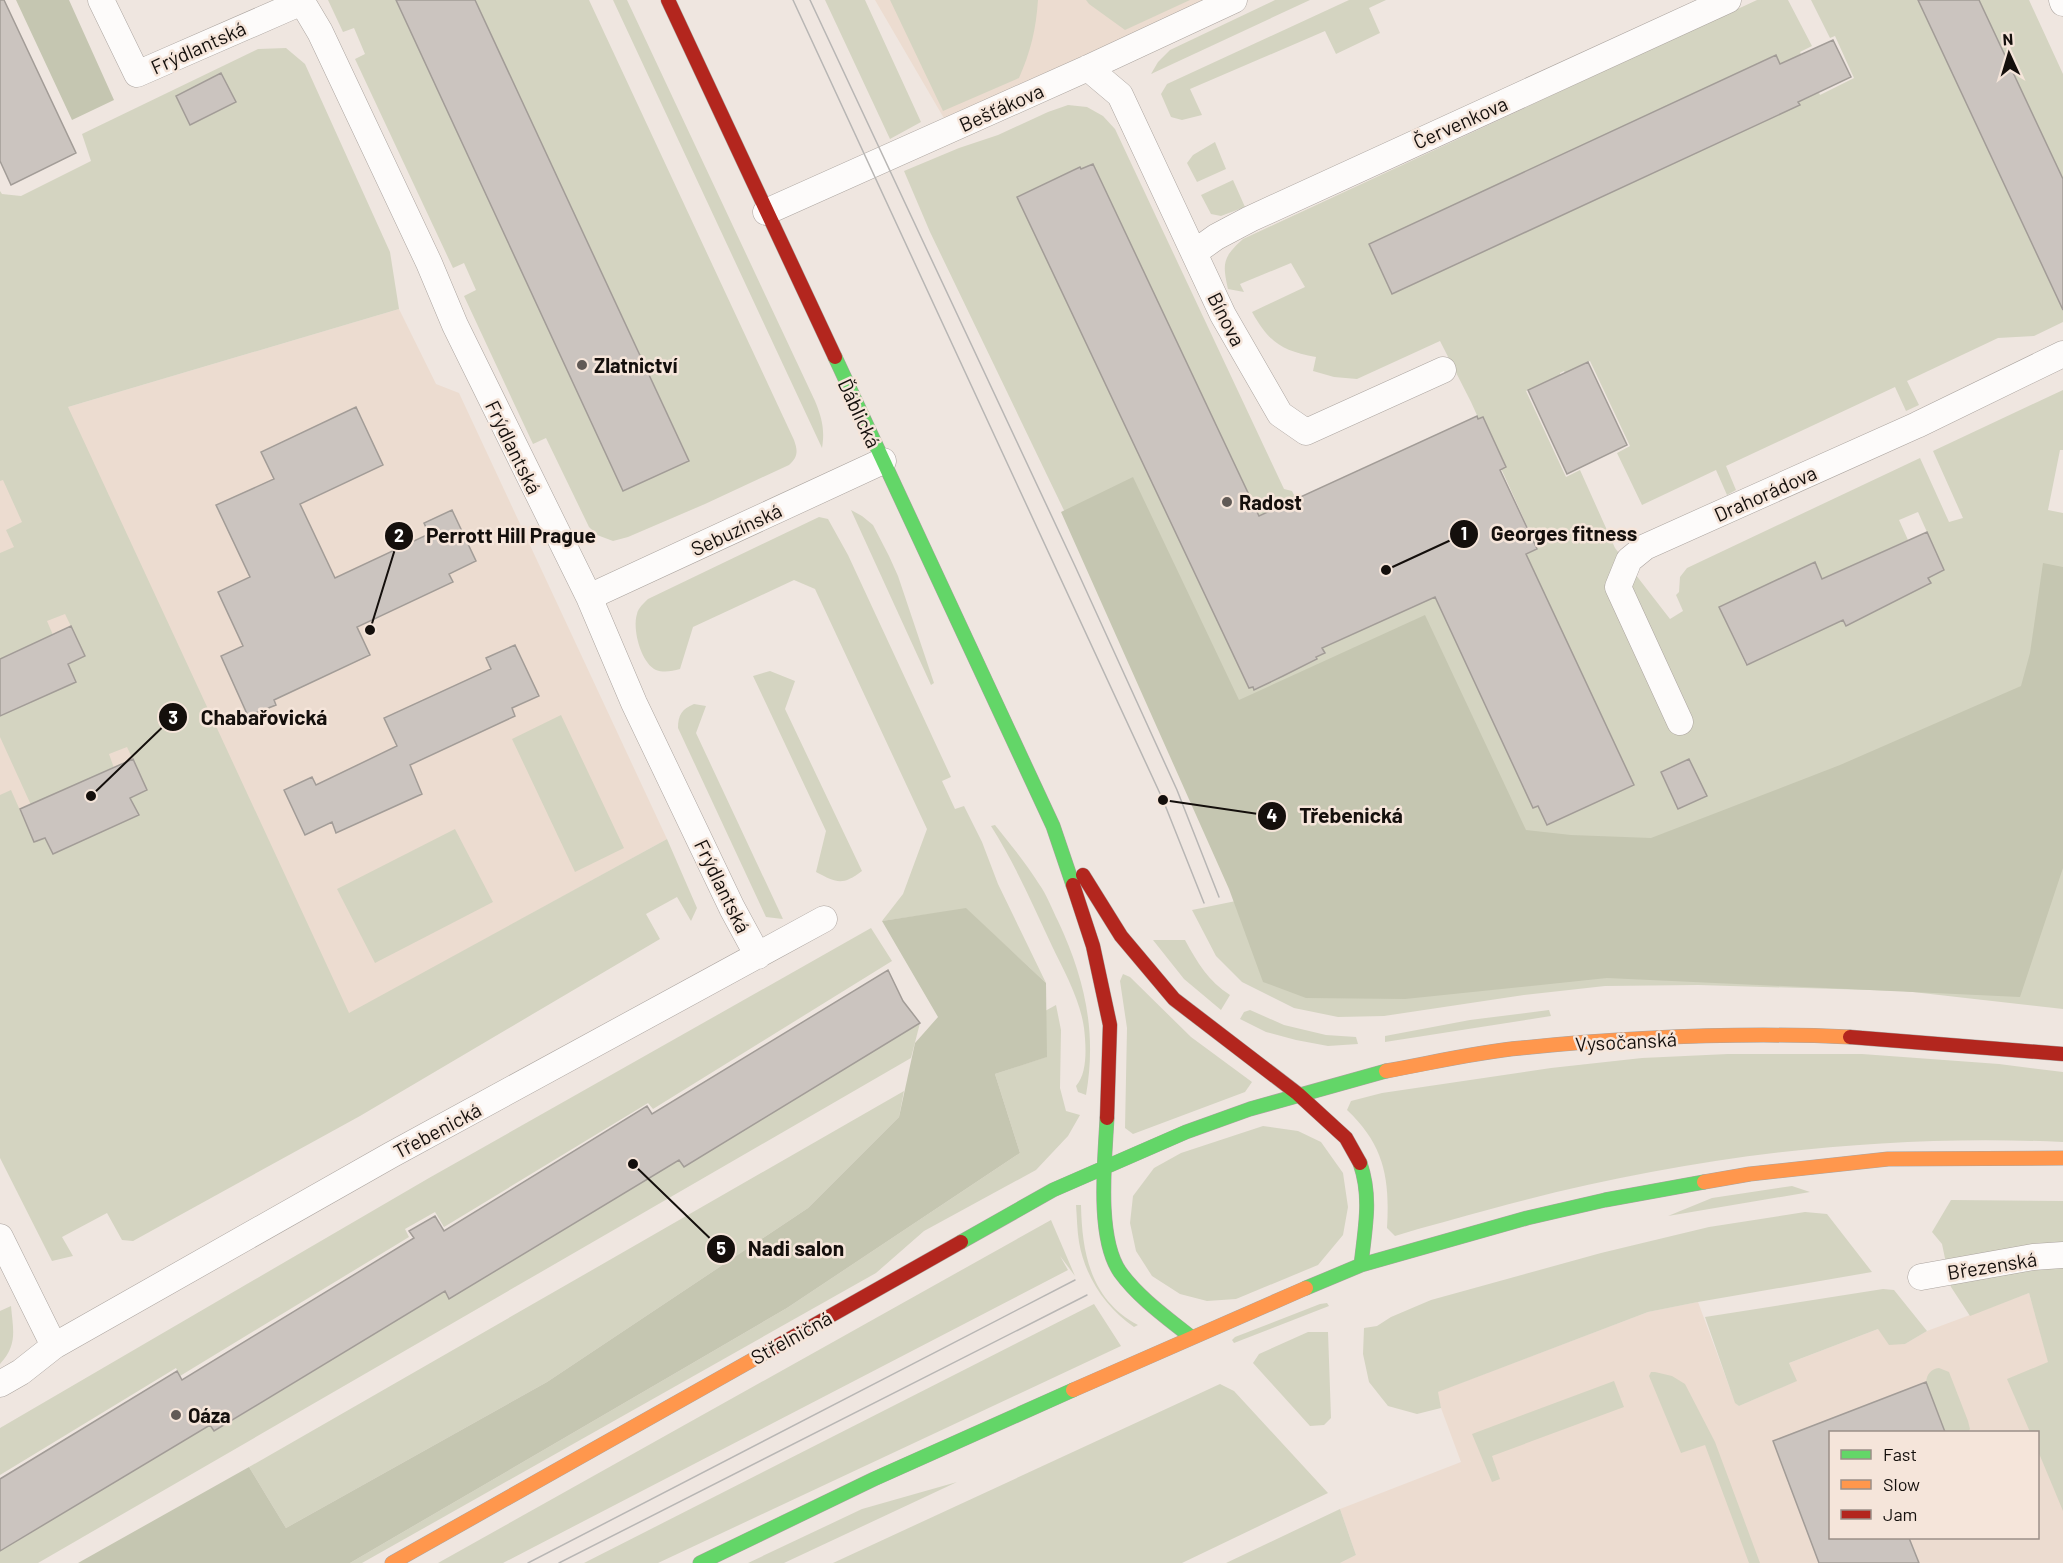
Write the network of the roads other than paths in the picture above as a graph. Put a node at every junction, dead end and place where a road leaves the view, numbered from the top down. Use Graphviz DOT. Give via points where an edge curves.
graph roads {
  1 [pos="102,0"];
  2 [pos="668,0"];
  3 [pos="1234,0"];
  4 [pos="1728,0"];
  5 [pos="301,1"];
  6 [pos="1088,68"];
  7 [pos="766,212"];
  8 [pos="1195,252"];
  9 [pos="2063,354"];
  10 [pos="1443,370"];
  11 [pos="883,461"];
  12 [pos="589,597"];
  13 [pos="1680,722"];
  14 [pos="1053,826"];
  15 [pos="824,919"];
  16 [pos="758,956"];
  17 [pos="2063,1054"];
  18 [pos="1299,1094"];
  19 [pos="1198,1127"];
  20 [pos="2063,1158"];
  21 [pos="1105,1167"];
  22 [pos="0,1237"];
  23 [pos="2063,1255"];
  24 [pos="1360,1265"];
  25 [pos="1921,1277"];
  26 [pos="1191,1337"];
  27 [pos="54,1346"];
  28 [pos="0,1384"];
  29 [pos="392,1563"];
  30 [pos="700,1563"];
  1 -- 5 [label="street, Frýdlantská" via="137,74"];
  2 -- 7 [label="main road, Ďáblická"];
  3 -- 6 [label="street, Bešťákova"];
  4 -- 8 [label="street, Červenkova" via="1250,219"];
  5 -- 12 [label="street, Frýdlantská" via="320,32 455,325"];
  6 -- 7 [label="street, Bešťákova"];
  6 -- 8 [label="street, Bínova" via="1120,95"];
  7 -- 11 [label="main road, Ďáblická"];
  8 -- 10 [label="street, Bínova" via="1223,315 1280,414 1306,432"];
  9 -- 13 [label="street, Drahorádova" via="1917,425 1646,547 1629,560 1618,587"];
  11 -- 12 [label="street, Sebuzínská"];
  11 -- 14 [label="main road, Ďáblická"];
  12 -- 16 [label="street, Frýdlantská" via="634,703"];
  14 -- 18 [label="main road" via="1121,936 1174,999"];
  14 -- 21 [label="main road" via="1093,946 1110,1024"];
  15 -- 16 [label="street, Třebenická"];
  16 -- 27 [label="street, Třebenická" via="391,1155"];
  17 -- 18 [label="main road, Vysočanská" via="1803,1035 1609,1041 1519,1048 1410,1067"];
  18 -- 19 [label="main road, Vysočanská"];
  18 -- 24 [label="main road" via="1346,1138 1359,1160 1368,1205"];
  19 -- 21 [label="main road, Střelničná"];
  20 -- 24 [label="main road" via="1888,1159 1750,1173 1605,1200"];
  21 -- 26 [label="main road" via="1108,1242 1119,1270 1146,1301"];
  21 -- 29 [label="main road, Střelničná" via="1053,1190"];
  22 -- 27 [label="street"];
  23 -- 25 [label="street, Březenská"];
  24 -- 26 [label="main road"];
  26 -- 30 [label="main road" via="874,1479"];
  27 -- 28 [label="street, Třebenická"];
}
